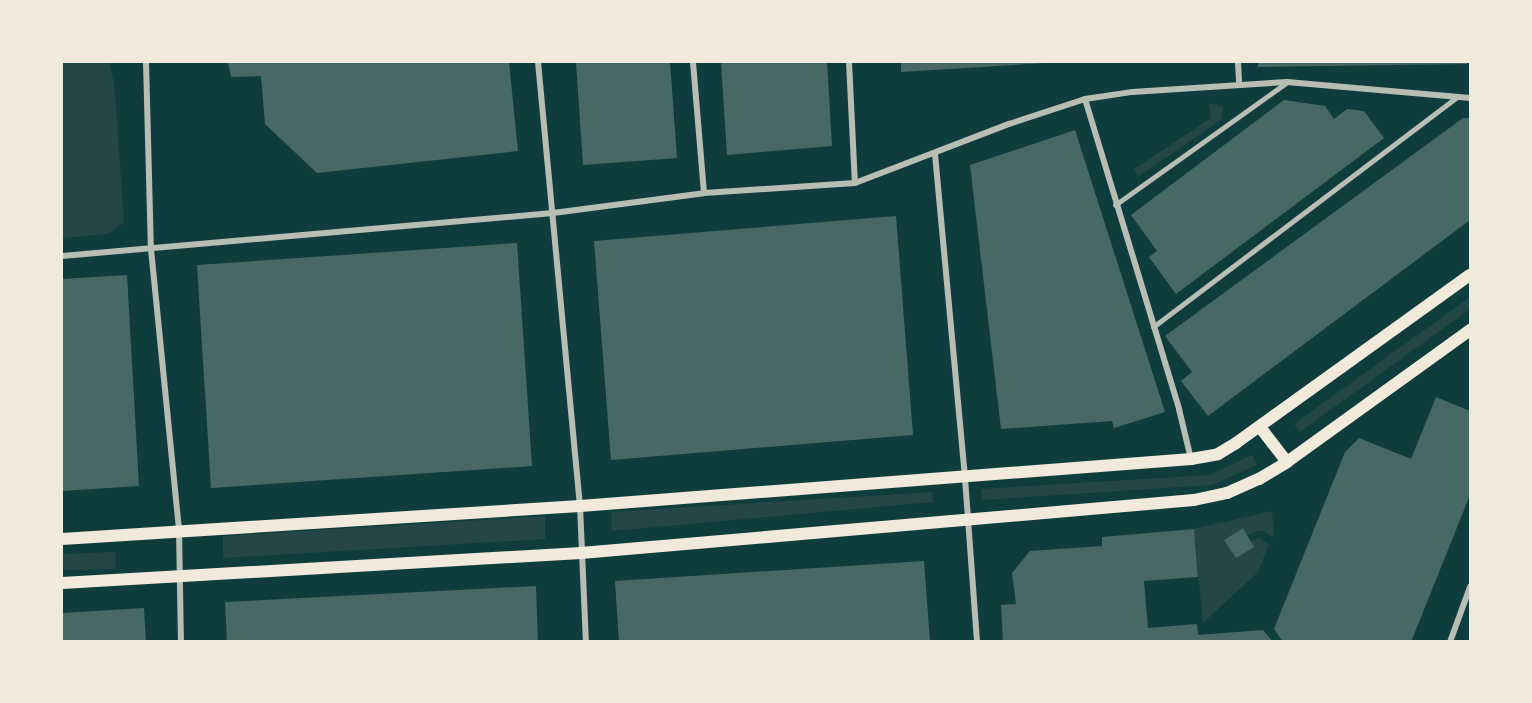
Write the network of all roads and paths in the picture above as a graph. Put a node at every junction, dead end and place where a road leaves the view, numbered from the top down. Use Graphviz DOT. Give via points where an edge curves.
graph roads {
  1 [pos="146,62"];
  2 [pos="538,62"];
  3 [pos="693,62"];
  4 [pos="849,62"];
  5 [pos="1238,62"];
  6 [pos="1287,82"];
  7 [pos="1239,84"];
  8 [pos="1458,97"];
  9 [pos="1470,98"];
  10 [pos="1085,99"];
  11 [pos="935,154"];
  12 [pos="855,183"];
  13 [pos="704,193"];
  14 [pos="1115,205"];
  15 [pos="553,213"];
  16 [pos="151,249"];
  17 [pos="62,256"];
  18 [pos="1470,275"];
  19 [pos="1153,327"];
  20 [pos="1470,330"];
  21 [pos="1260,427"];
  22 [pos="1191,459"];
  23 [pos="1287,462"];
  24 [pos="965,478"];
  25 [pos="580,506"];
  26 [pos="969,521"];
  27 [pos="179,530"];
  28 [pos="62,539"];
  29 [pos="581,553"];
  30 [pos="178,575"];
  31 [pos="62,582"];
  32 [pos="1470,587"];
  33 [pos="181,642"];
  34 [pos="586,642"];
  35 [pos="977,642"];
  36 [pos="1450,642"];
  1 -- 16 [label="street"];
  2 -- 15 [label="street"];
  3 -- 13 [label="street"];
  4 -- 12 [label="street"];
  5 -- 7 [label="street"];
  6 -- 7 [label="street"];
  6 -- 8 [label="street"];
  6 -- 14 [label="lane"];
  7 -- 10 [label="street"];
  8 -- 9 [label="street"];
  8 -- 19 [label="lane"];
  10 -- 11 [label="street"];
  10 -- 14 [label="street"];
  11 -- 12 [label="street"];
  11 -- 24 [label="street"];
  12 -- 13 [label="street"];
  13 -- 15 [label="street"];
  14 -- 19 [label="street"];
  15 -- 16 [label="street"];
  15 -- 25 [label="street"];
  16 -- 17 [label="street"];
  16 -- 27 [label="street"];
  18 -- 21 [label="main road"];
  19 -- 22 [label="street"];
  20 -- 23 [label="main road"];
  21 -- 22 [label="main road" via="1218,454"];
  21 -- 23 [label="main road"];
  22 -- 24 [label="main road"];
  23 -- 26 [label="main road" via="1227,493 1194,500"];
  24 -- 25 [label="main road"];
  24 -- 26 [label="street"];
  25 -- 27 [label="main road"];
  25 -- 29 [label="street"];
  26 -- 29 [label="main road"];
  26 -- 35 [label="street"];
  27 -- 28 [label="main road"];
  27 -- 30 [label="street"];
  29 -- 30 [label="main road"];
  29 -- 34 [label="street"];
  30 -- 31 [label="main road"];
  30 -- 33 [label="street"];
  32 -- 36 [label="street"];
}
